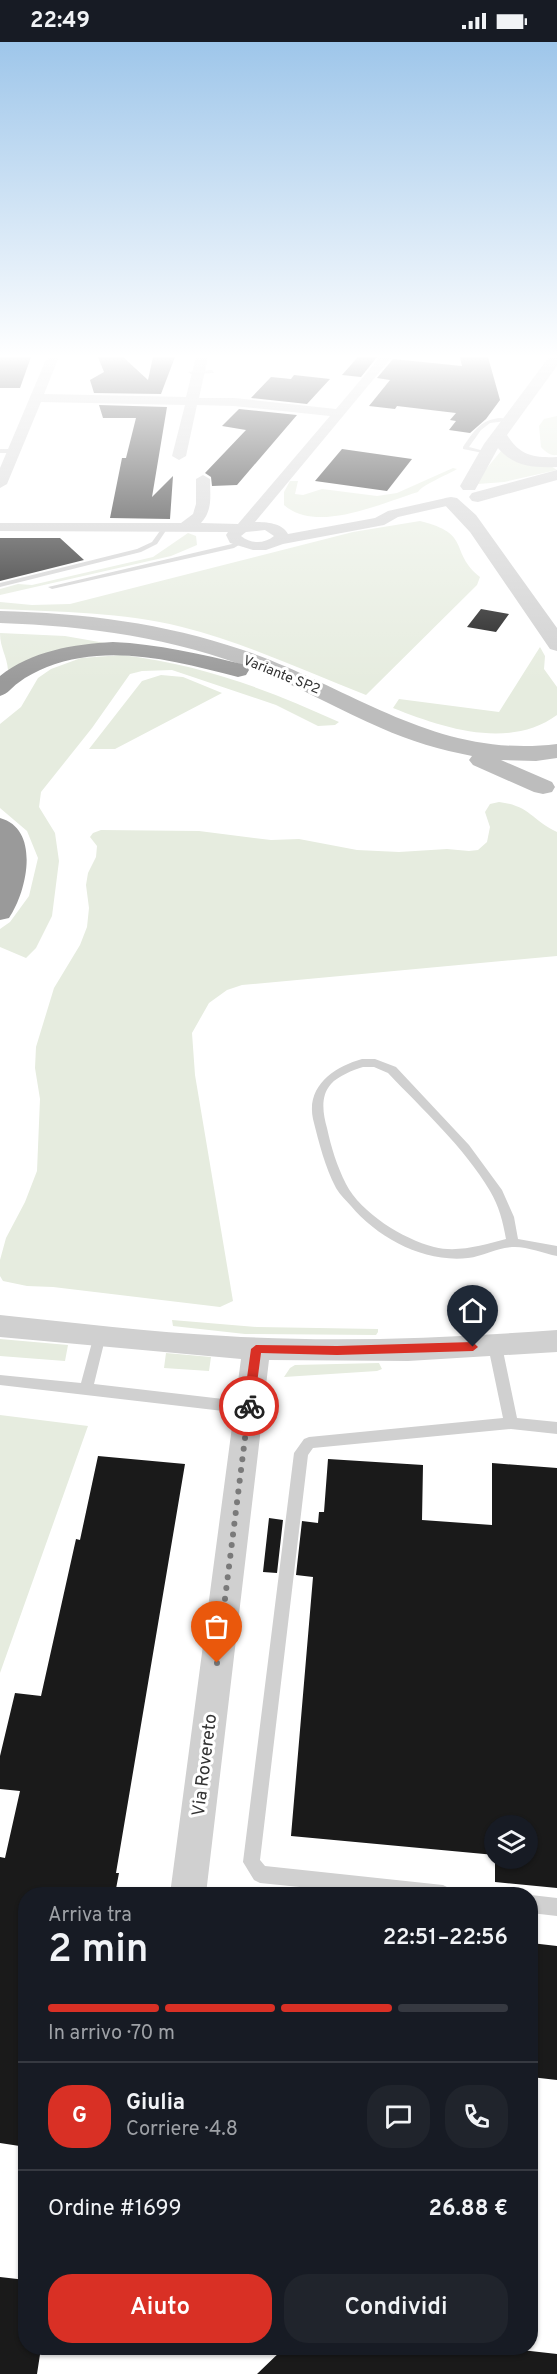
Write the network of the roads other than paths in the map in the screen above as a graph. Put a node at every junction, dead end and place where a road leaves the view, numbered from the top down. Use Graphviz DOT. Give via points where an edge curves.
graph roads {
  1 [pos="4,466"];
  2 [pos="298,466"];
  3 [pos="476,466"];
  4 [pos="557,475"];
  5 [pos="203,479"];
  6 [pos="0,484"];
  7 [pos="457,492"];
  8 [pos="268,503"];
  9 [pos="303,520"];
  10 [pos="345,520"];
  11 [pos="379,522"];
  12 [pos="474,525"];
  13 [pos="0,527"];
  14 [pos="164,529"];
  15 [pos="180,529"];
  16 [pos="275,532"];
  17 [pos="238,537"];
  18 [pos="511,581"];
  19 [pos="0,585"];
  20 [pos="52,587"];
  21 [pos="0,616"];
  22 [pos="0,627"];
  23 [pos="554,638"];
  24 [pos="0,659"];
  25 [pos="238,670"];
  26 [pos="2,687"];
  27 [pos="555,744"];
  28 [pos="550,796"];
  29 [pos="0,826"];
  30 [pos="0,912"];
  31 [pos="513,1242"];
  32 [pos="557,1251"];
  33 [pos="0,1326"];
  34 [pos="100,1335"];
  35 [pos="557,1341"];
  36 [pos="495,1346"];
  37 [pos="256,1349"];
  38 [pos="0,1380"];
  39 [pos="86,1389"];
  40 [pos="249,1408"];
  41 [pos="511,1423"];
  42 [pos="557,1428"];
  43 [pos="189,1887"];
  44 [pos="379,1887"];
  45 [pos="538,1905"];
  46 [pos="557,1907"];
  1 -- 6 [label="street"];
  2 -- 8 [label="street"];
  3 -- 7 [label="street"];
  4 -- 7 [label="street"];
  5 -- 15 [label="street" via="204,511 195,524"];
  7 -- 10 [label="street"];
  7 -- 11 [label="street"];
  7 -- 12 [label="street"];
  8 -- 15 [label="street" via="220,524"];
  8 -- 16 [label="street"];
  8 -- 17 [label="street"];
  9 -- 10 [label="street"];
  10 -- 16 [label="street"];
  11 -- 12 [label="street" via="435,514 456,516"];
  11 -- 16 [label="street"];
  12 -- 18 [label="street"];
  13 -- 14 [label="street"];
  14 -- 15 [label="street"];
  14 -- 19 [label="lane" via="154,543 139,551"];
  15 -- 17 [label="street"];
  16 -- 17 [label="street" via="265,546 251,546"];
  17 -- 20 [label="lane" via="234,546"];
  18 -- 23 [label="street"];
  18 -- 23 [label="street" via="544,642"];
  21 -- 27 [label="main road, Variante SP2" via="135,628 204,645 343,700 388,723 453,744 537,755"];
  22 -- 25 [label="main road, Variante SP2" via="112,635 183,651"];
  24 -- 26 [label="highway"];
  25 -- 26 [label="highway" via="169,653 99,648 44,660"];
  25 -- 28 [label="main road, Variante SP2" via="396,736 496,765"];
  27 -- 28 [label="main road" via="541,779"];
  29 -- 30 [label="highway" via="12,844 14,867 10,892"];
  31 -- 31 [label="lane" via="508,1217 495,1190 465,1148 392,1070 362,1063 327,1081 319,1095 317,1111 326,1149 342,1188 367,1217 402,1241 436,1252 467,1253"];
  31 -- 32 [label="lane"];
  33 -- 34 [label="street"];
  34 -- 37 [label="street"];
  34 -- 39 [label="lane"];
  35 -- 36 [label="street"];
  36 -- 37 [label="street"];
  36 -- 41 [label="lane"];
  37 -- 40 [label="street, Via Rovereto"];
  38 -- 39 [label="lane"];
  39 -- 40 [label="lane"];
  40 -- 43 [label="street, Via Rovereto"];
  41 -- 42 [label="lane"];
  41 -- 44 [label="lane" via="309,1443 301,1453 251,1862 260,1874"];
  45 -- 46 [label="lane"];
}
